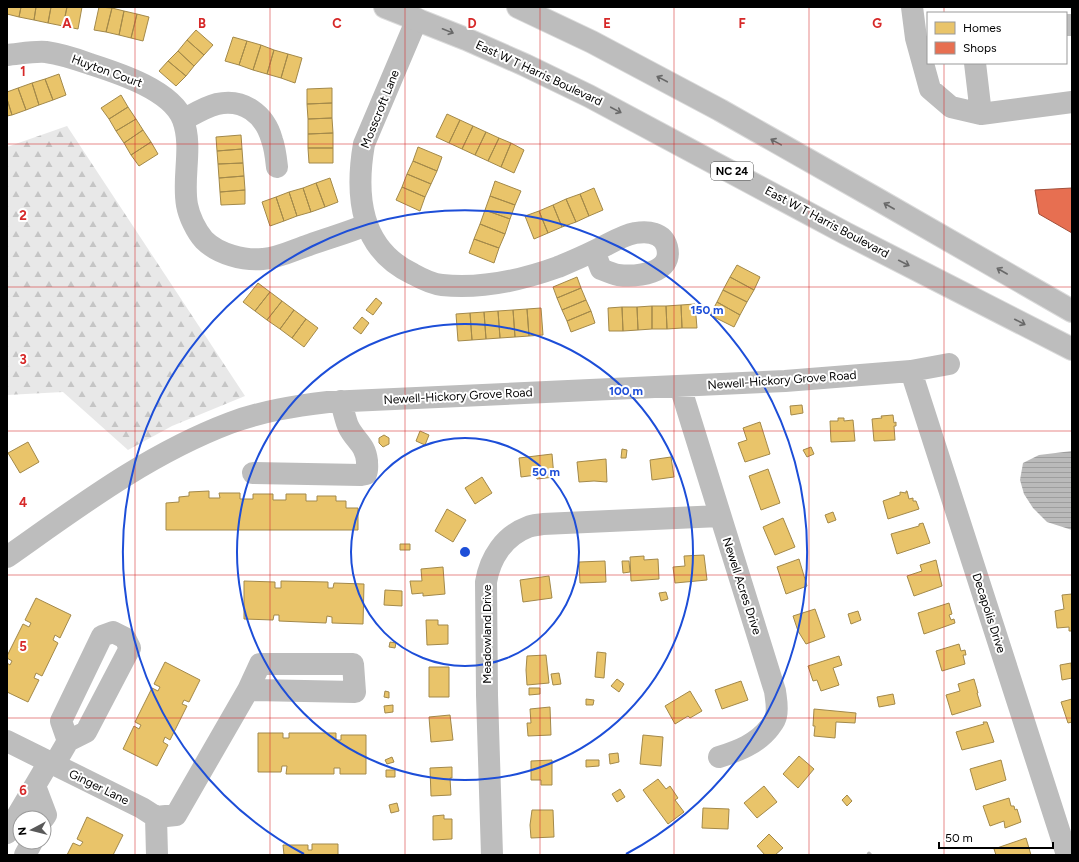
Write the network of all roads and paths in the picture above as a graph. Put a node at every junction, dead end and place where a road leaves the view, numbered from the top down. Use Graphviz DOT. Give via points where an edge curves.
graph roads {
  1 [pos="385,7"];
  2 [pos="518,7"];
  3 [pos="912,7"];
  4 [pos="416,19"];
  5 [pos="7,55"];
  6 [pos="975,64"];
  7 [pos="1072,102"];
  8 [pos="981,114"];
  9 [pos="183,120"];
  10 [pos="277,167"];
  11 [pos="366,225"];
  12 [pos="594,251"];
  13 [pos="1072,312"];
  14 [pos="1072,349"];
  15 [pos="949,364"];
  16 [pos="910,371"];
  17 [pos="680,386"];
  18 [pos="341,401"];
  19 [pos="253,473"];
  20 [pos="720,516"];
  21 [pos="7,557"];
  22 [pos="248,690"];
  23 [pos="7,740"];
  24 [pos="68,740"];
  25 [pos="719,757"];
  26 [pos="51,763"];
  27 [pos="35,786"];
  28 [pos="44,810"];
  29 [pos="156,817"];
  30 [pos="7,833"];
  31 [pos="157,855"];
  32 [pos="492,855"];
  33 [pos="1067,855"];
  1 -- 4 [label="street, East W T Harris Boulevard / NC 24"];
  13 -- 2 [label="street, one-way" via="720,110 592,42"];
  3 -- 8 [label="street" via="916,38 930,89 951,107"];
  4 -- 11 [label="street, Mosscroft Lane" via="364,144 360,182"];
  4 -- 14 [label="street, East W T Harris Boulevard / NC 24, one-way" via="525,65 589,96"];
  5 -- 9 [label="street, Huyton Court" via="46,52 122,74 143,83 161,95 176,108"];
  6 -- 8 [label="street"];
  7 -- 8 [label="street"];
  9 -- 10 [label="street" via="217,104 246,105 265,123 272,139"];
  9 -- 11 [label="street, Huyton Court" via="187,136 187,205 198,232 211,245 238,258 264,259"];
  11 -- 12 [label="street, Mosscroft Lane" via="378,245 393,262 411,273 440,284 472,286 516,279 557,267"];
  15 -- 16 [label="street, Newell-Hickory Grove Road"];
  16 -- 17 [label="street, Newell-Hickory Grove Road"];
  16 -- 33 [label="street, Decapolis Drive"];
  17 -- 18 [label="street, Newell-Hickory Grove Road"];
  17 -- 20 [label="street, Newell Acres Drive"];
  18 -- 19 [label="street" via="348,425 364,447 368,469 366,474"];
  18 -- 21 [label="street, Newell-Hickory Grove Road" via="271,411 230,423 198,437 106,488"];
  20 -- 25 [label="street, Newell Acres Drive" via="776,691 777,702 775,719 765,734 739,751"];
  20 -- 32 [label="street, Meadowland Drive" via="528,527 513,535 501,546 493,558 486,582"];
  22 -- 22 [label="street" via="355,692 353,664 260,664"];
  22 -- 29 [label="street" via="176,815"];
  23 -- 26 [label="street, Ginger Lane"];
  24 -- 26 [label="street"];
  26 -- 27 [label="street"];
  26 -- 29 [label="street, Ginger Lane"];
  27 -- 28 [label="street"];
  27 -- 30 [label="street"];
  29 -- 31 [label="street"];
}
